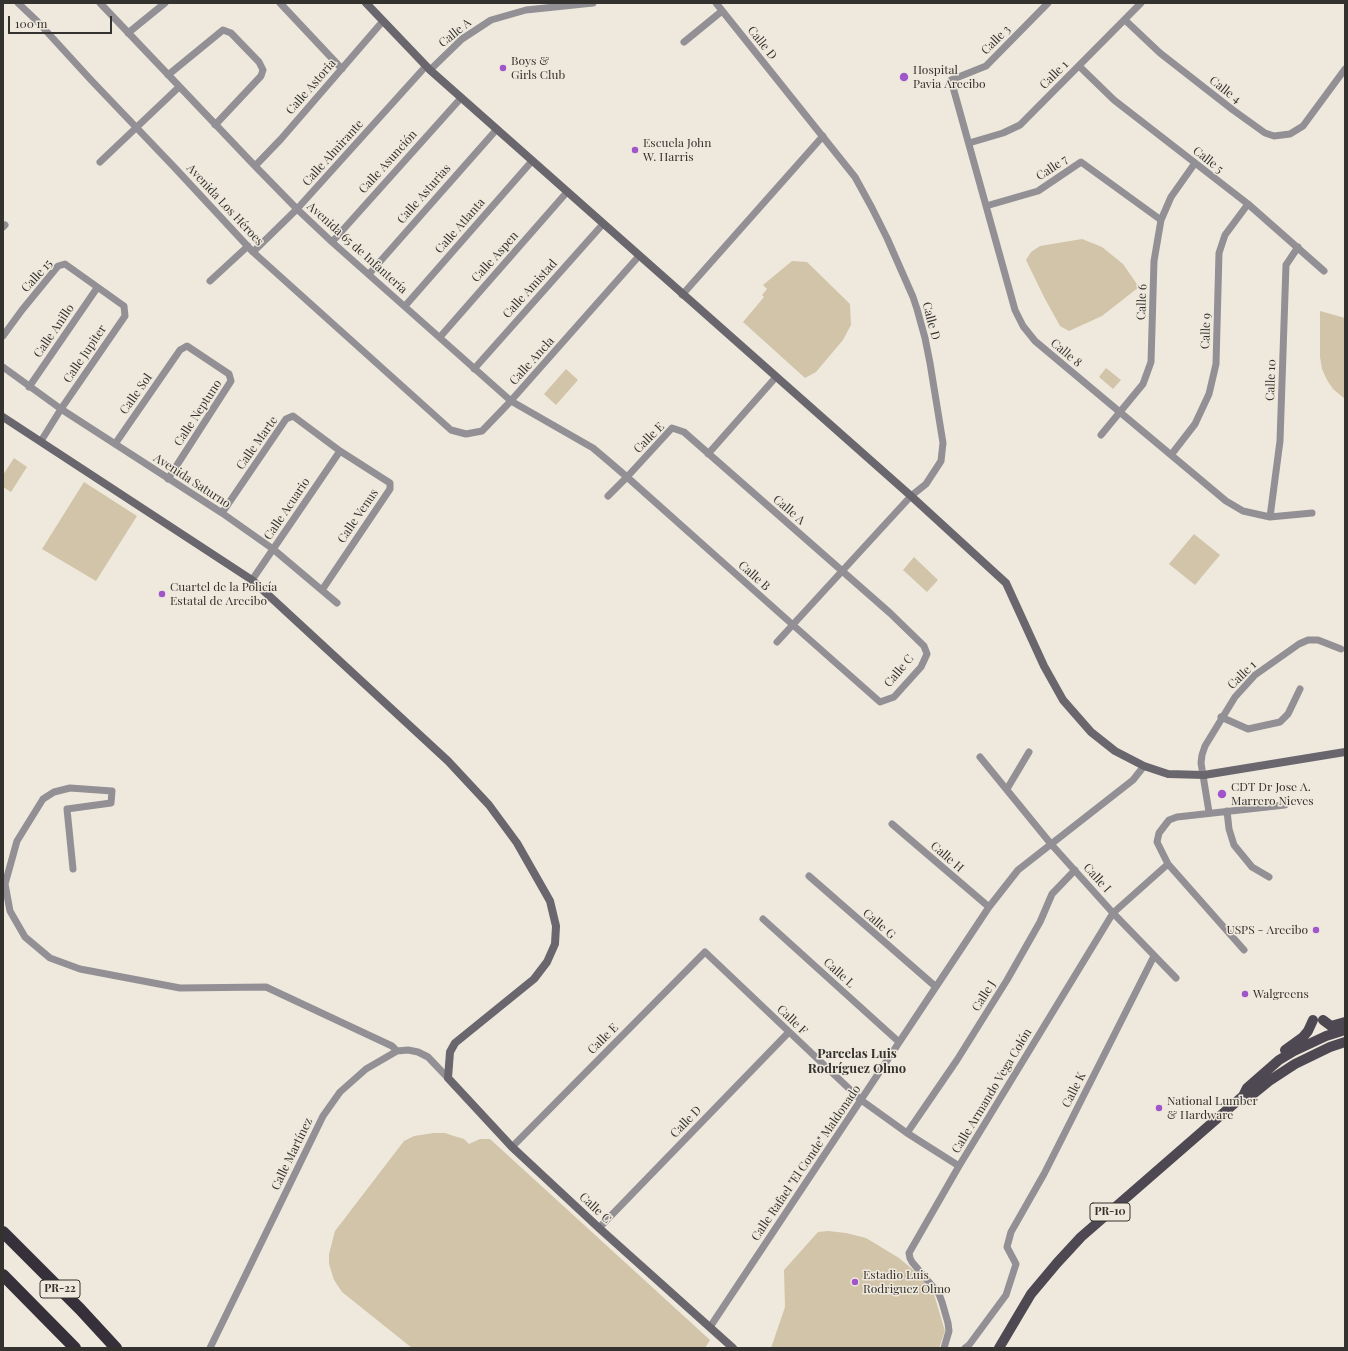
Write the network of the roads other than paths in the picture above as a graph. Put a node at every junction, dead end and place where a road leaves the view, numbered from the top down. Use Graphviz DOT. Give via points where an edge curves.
graph roads {
  1 [pos="18,3"];
  2 [pos="100,3"];
  3 [pos="165,3"];
  4 [pos="280,3"];
  5 [pos="366,3"];
  6 [pos="593,3"];
  7 [pos="716,3"];
  8 [pos="1048,3"];
  9 [pos="1141,3"];
  10 [pos="560,4"];
  11 [pos="722,11"];
  12 [pos="1124,20"];
  13 [pos="383,21"];
  14 [pos="128,33"];
  15 [pos="684,42"];
  16 [pos="1079,66"];
  17 [pos="428,68"];
  18 [pos="342,69"];
  19 [pos="1345,69"];
  20 [pos="168,75"];
  21 [pos="951,80"];
  22 [pos="179,87"];
  23 [pos="461,98"];
  24 [pos="215,125"];
  25 [pos="137,128"];
  26 [pos="496,129"];
  27 [pos="823,136"];
  28 [pos="969,143"];
  29 [pos="532,161"];
  30 [pos="100,162"];
  31 [pos="1195,163"];
  32 [pos="255,166"];
  33 [pos="567,192"];
  34 [pos="1248,204"];
  35 [pos="986,206"];
  36 [pos="297,209"];
  37 [pos="1161,220"];
  38 [pos="603,224"];
  39 [pos="332,242"];
  40 [pos="1298,247"];
  41 [pos="250,249"];
  42 [pos="639,256"];
  43 [pos="1324,271"];
  44 [pos="369,274"];
  45 [pos="210,281"];
  46 [pos="97,288"];
  47 [pos="682,295"];
  48 [pos="405,306"];
  49 [pos="3,336"];
  50 [pos="440,337"];
  51 [pos="175,356"];
  52 [pos="3,367"];
  53 [pos="474,369"];
  54 [pos="776,377"];
  55 [pos="29,387"];
  56 [pos="511,401"];
  57 [pos="428,408"];
  58 [pos="61,409"];
  59 [pos="1120,412"];
  60 [pos="3,417"];
  61 [pos="1101,435"];
  62 [pos="41,441"];
  63 [pos="115,444"];
  64 [pos="340,451"];
  65 [pos="708,454"];
  66 [pos="1170,455"];
  67 [pos="627,477"];
  68 [pos="168,479"];
  69 [pos="608,496"];
  70 [pos="911,496"];
  71 [pos="222,513"];
  72 [pos="1312,513"];
  73 [pos="1270,517"];
  74 [pos="273,549"];
  75 [pos="841,571"];
  76 [pos="252,580"];
  77 [pos="322,590"];
  78 [pos="337,603"];
  79 [pos="792,625"];
  80 [pos="776,642"];
  81 [pos="1341,649"];
  82 [pos="927,654"];
  83 [pos="1300,689"];
  84 [pos="868,691"];
  85 [pos="1221,717"];
  86 [pos="1029,752"];
  87 [pos="1345,752"];
  88 [pos="980,757"];
  89 [pos="1144,766"];
  90 [pos="1204,775"];
  91 [pos="1007,789"];
  92 [pos="1285,805"];
  93 [pos="1227,811"];
  94 [pos="1209,812"];
  95 [pos="892,824"];
  96 [pos="1051,844"];
  97 [pos="1168,864"];
  98 [pos="73,869"];
  99 [pos="1075,870"];
  100 [pos="809,876"];
  101 [pos="1269,877"];
  102 [pos="989,907"];
  103 [pos="1113,913"];
  104 [pos="763,919"];
  105 [pos="1244,950"];
  106 [pos="710,956"];
  107 [pos="1154,956"];
  108 [pos="1176,978"];
  109 [pos="936,987"];
  110 [pos="1345,1022"];
  111 [pos="1345,1030"];
  112 [pos="788,1032"];
  113 [pos="899,1042"];
  114 [pos="1345,1042"];
  115 [pos="398,1051"];
  116 [pos="1277,1062"];
  117 [pos="448,1078"];
  118 [pos="1243,1096"];
  119 [pos="861,1100"];
  120 [pos="907,1133"];
  121 [pos="512,1147"];
  122 [pos="959,1166"];
  123 [pos="599,1228"];
  124 [pos="3,1232"];
  125 [pos="3,1275"];
  126 [pos="710,1327"];
  127 [pos="75,1348"];
  128 [pos="116,1348"];
  129 [pos="210,1348"];
  130 [pos="733,1348"];
  131 [pos="944,1348"];
  132 [pos="965,1348"];
  133 [pos="999,1348"];
  1 -- 25 [label="street, Avenida Los Héroes"];
  2 -- 14 [label="street, Avenida 65 de Infantería"];
  3 -- 14 [label="street"];
  4 -- 18 [label="street"];
  5 -- 13 [label="street"];
  6 -- 10 [label="street, Calle A"];
  7 -- 11 [label="street, Calle D"];
  8 -- 21 [label="street, Calle 3" via="986,66"];
  9 -- 12 [label="street, Calle 1"];
  10 -- 17 [label="street, Calle A" via="491,20 462,39"];
  11 -- 15 [label="street"];
  11 -- 27 [label="street, Calle D"];
  12 -- 16 [label="street, Calle 1"];
  12 -- 19 [label="street, Calle 4" via="1160,53 1233,110 1265,133 1274,136 1290,134 1303,126"];
  13 -- 17 [label="street"];
  13 -- 18 [label="street, Calle Astoria"];
  14 -- 20 [label="street, Avenida 65 de Infantería"];
  16 -- 28 [label="street, Calle 1" via="1020,125"];
  16 -- 31 [label="street, Calle 5" via="1114,100"];
  17 -- 23 [label="street"];
  17 -- 36 [label="street, Calle Almirante"];
  18 -- 32 [label="street, Calle Astoria"];
  20 -- 22 [label="street, Avenida 65 de Infantería"];
  20 -- 24 [label="street" via="223,30 231,32 259,62 263,70 261,76"];
  21 -- 28 [label="street, Calle 8"];
  22 -- 24 [label="street, Avenida 65 de Infantería"];
  22 -- 25 [label="street"];
  23 -- 26 [label="street"];
  23 -- 39 [label="street, Calle Asunción"];
  24 -- 32 [label="street, Avenida 65 de Infantería"];
  25 -- 30 [label="street"];
  25 -- 41 [label="street, Avenida Los Héroes"];
  26 -- 29 [label="street"];
  26 -- 44 [label="street, Calle Asturias"];
  27 -- 47 [label="street"];
  27 -- 70 [label="street, Calle D" via="855,177 872,208 913,297 925,338 943,443 941,461 926,484"];
  28 -- 35 [label="street, Calle 8"];
  29 -- 33 [label="street"];
  29 -- 48 [label="street, Calle Atlanta"];
  31 -- 34 [label="street, Calle 5"];
  31 -- 37 [label="street, Calle 6" via="1172,197"];
  32 -- 36 [label="street, Avenida 65 de Infantería"];
  33 -- 38 [label="street"];
  33 -- 50 [label="street, Calle Aspen"];
  34 -- 40 [label="street, Calle 5"];
  34 -- 66 [label="street, Calle 9" via="1226,235 1220,253 1216,364 1209,394 1195,424"];
  35 -- 37 [label="street, Calle 7" via="1038,191 1081,162"];
  35 -- 59 [label="street, Calle 8" via="1015,310 1023,326 1035,341"];
  36 -- 39 [label="street, Avenida 65 de Infantería"];
  36 -- 41 [label="street, Calle Almirante"];
  37 -- 59 [label="street, Calle 6" via="1154,261 1151,362 1143,384"];
  38 -- 42 [label="street"];
  38 -- 53 [label="street, Calle Amistad"];
  39 -- 44 [label="street, Avenida 65 de Infantería"];
  40 -- 43 [label="street, Calle 5"];
  40 -- 73 [label="street, Calle 10" via="1286,265 1280,441"];
  41 -- 45 [label="street, Calle Almirante"];
  41 -- 57 [label="street, Avenida Los Héroes"];
  42 -- 47 [label="street"];
  42 -- 56 [label="street, Calle Ancla"];
  44 -- 48 [label="street, Avenida 65 de Infantería"];
  46 -- 49 [label="street, Calle 15" via="65,264 58,266"];
  46 -- 55 [label="street, Calle Anillo"];
  46 -- 58 [label="street, Calle Jupiter" via="124,306 125,316"];
  47 -- 54 [label="street"];
  48 -- 50 [label="street, Avenida 65 de Infantería"];
  50 -- 53 [label="street, Avenida 65 de Infantería"];
  51 -- 63 [label="street, Calle Sol"];
  51 -- 68 [label="street, Calle Neptuno" via="187,346 230,374 231,382"];
  52 -- 55 [label="street, Avenida Saturno"];
  53 -- 56 [label="street, Avenida 65 de Infantería"];
  54 -- 65 [label="street"];
  54 -- 70 [label="street"];
  55 -- 58 [label="street, Avenida Saturno"];
  56 -- 57 [label="street, Calle Ancla" via="482,431 466,434 452,430"];
  56 -- 67 [label="street, Avenida 65 de Infantería" via="593,448"];
  58 -- 62 [label="street, Calle Jupiter"];
  58 -- 63 [label="street, Avenida Saturno"];
  59 -- 61 [label="street, Calle 6"];
  59 -- 66 [label="street, Calle 8"];
  60 -- 62 [label="street"];
  62 -- 76 [label="street"];
  63 -- 68 [label="street, Avenida Saturno"];
  64 -- 71 [label="street, Calle Marte" via="294,416 286,419"];
  64 -- 74 [label="street, Calle Acuario"];
  64 -- 77 [label="street, Calle Venus" via="390,483 390,489"];
  65 -- 67 [label="street, Calle E" via="684,432 672,428"];
  65 -- 75 [label="street, Calle A"];
  66 -- 73 [label="street, Calle 8" via="1226,501 1243,511"];
  67 -- 69 [label="street"];
  67 -- 79 [label="street, Calle B"];
  68 -- 71 [label="street, Avenida Saturno"];
  70 -- 75 [label="street, Calle D"];
  70 -- 89 [label="street" via="1006,583 1044,666 1063,700 1091,732 1115,751"];
  71 -- 74 [label="street, Avenida Saturno"];
  72 -- 73 [label="street, Calle 8"];
  74 -- 76 [label="street, Calle Acuario"];
  74 -- 77 [label="street, Avenida Saturno"];
  75 -- 79 [label="street, Calle D"];
  75 -- 82 [label="street, Calle A" via="890,613 924,646"];
  76 -- 117 [label="street" via="469,783 517,843 550,901 556,926 555,944 547,962 534,979 455,1043 450,1052"];
  77 -- 78 [label="street, Avenida Saturno"];
  79 -- 80 [label="street, Calle D"];
  79 -- 84 [label="street, Calle B"];
  81 -- 85 [label="street, Calle 1" via="1318,640 1308,640 1299,644 1255,675 1234,697"];
  82 -- 84 [label="street, Calle C" via="921,667 894,697 880,702"];
  83 -- 85 [label="street" via="1288,714 1280,722 1248,729"];
  85 -- 90 [label="street, Calle 1" via="1202,755"];
  86 -- 91 [label="street"];
  87 -- 90 [label="street"];
  88 -- 91 [label="street, Calle I"];
  89 -- 90 [label="street" via="1168,774"];
  89 -- 96 [label="street, Calle Rafael \"El Conde\" Maldonado" via="1133,780"];
  90 -- 94 [label="street, Calle 1"];
  91 -- 96 [label="street, Calle I"];
  92 -- 93 [label="street"];
  93 -- 94 [label="street"];
  93 -- 101 [label="street" via="1234,846 1252,867"];
  94 -- 97 [label="street" via="1177,817 1163,826 1158,833 1157,842"];
  95 -- 102 [label="street, Calle H"];
  96 -- 99 [label="street, Calle I"];
  96 -- 102 [label="street, Calle Rafael \"El Conde\" Maldonado" via="1018,870"];
  97 -- 103 [label="street, Calle Armando Vega Colón"];
  97 -- 105 [label="street"];
  98 -- 115 [label="street" via="67,809 111,804 112,791 70,788 54,792 43,799 17,841 5,884 10,911 25,937 50,958 80,969 180,988 266,987"];
  99 -- 103 [label="street, Calle I"];
  99 -- 120 [label="street, Calle J" via="1052,894 1040,922 1006,980 957,1060"];
  100 -- 109 [label="street, Calle G"];
  102 -- 109 [label="street, Calle Rafael \"El Conde\" Maldonado"];
  103 -- 107 [label="street, Calle I"];
  103 -- 122 [label="street, Calle Armando Vega Colón"];
  104 -- 113 [label="street, Calle L"];
  106 -- 112 [label="street, Calle F"];
  106 -- 121 [label="street, Calle E" via="705,952"];
  107 -- 108 [label="street, Calle I"];
  107 -- 132 [label="street, Calle K" via="1044,1174 1011,1232 1007,1247 1016,1264 1006,1295 970,1345"];
  109 -- 113 [label="street, Calle Rafael \"El Conde\" Maldonado"];
  110 -- 116 [label="main road" via="1331,1026 1318,1020 1303,1037 1282,1053"];
  111 -- 116 [label="main road, PR-10" via="1294,1051"];
  112 -- 119 [label="street, Calle F"];
  112 -- 123 [label="street, Calle D"];
  113 -- 119 [label="street, Calle Rafael \"El Conde\" Maldonado"];
  114 -- 118 [label="main road, PR-10" via="1330,1046 1295,1064 1253,1094"];
  115 -- 117 [label="street" via="418,1052 428,1057"];
  115 -- 129 [label="street, Calle Martínez" via="366,1069 340,1092 323,1116"];
  116 -- 118 [label="main road, PR-10" via="1247,1088"];
  117 -- 121 [label="street, Calle C"];
  118 -- 133 [label="main road, PR-10" via="1070,1248 1031,1294"];
  119 -- 120 [label="street, Calle F"];
  119 -- 126 [label="street, Calle Rafael \"El Conde\" Maldonado"];
  120 -- 122 [label="street, Calle F"];
  121 -- 123 [label="street, Calle C"];
  122 -- 131 [label="street, Calle Armando Vega Colón" via="909,1253 912,1262 939,1294 942,1302 949,1331"];
  123 -- 126 [label="street, Calle C"];
  124 -- 128 [label="highway, PR-22"];
  125 -- 127 [label="highway, PR-22"];
  126 -- 130 [label="street, Calle C"];
}
